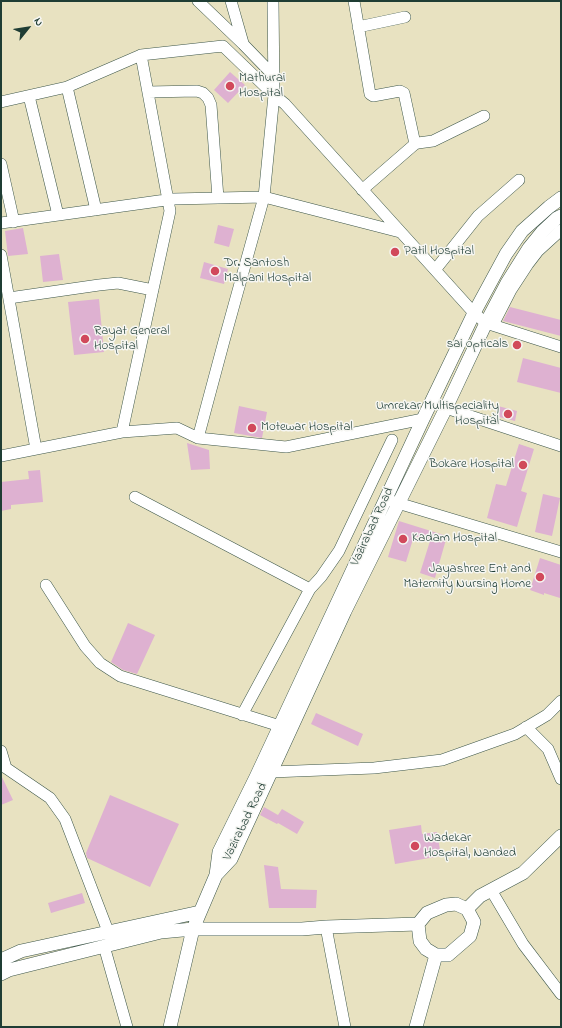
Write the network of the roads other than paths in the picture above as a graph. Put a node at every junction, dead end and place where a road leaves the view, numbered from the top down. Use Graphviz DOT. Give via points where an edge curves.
graph roads {
  1 [pos="198,1"];
  2 [pos="231,1"];
  3 [pos="273,1"];
  4 [pos="354,1"];
  5 [pos="405,17"];
  6 [pos="358,27"];
  7 [pos="243,44"];
  8 [pos="141,55"];
  9 [pos="274,76"];
  10 [pos="66,87"];
  11 [pos="148,92"];
  12 [pos="274,95"];
  13 [pos="28,96"];
  14 [pos="1,102"];
  15 [pos="484,116"];
  16 [pos="415,144"];
  17 [pos="1,164"];
  18 [pos="519,180"];
  19 [pos="362,190"];
  20 [pos="264,197"];
  21 [pos="218,198"];
  22 [pos="561,198"];
  23 [pos="167,199"];
  24 [pos="96,210"];
  25 [pos="58,215"];
  26 [pos="560,221"];
  27 [pos="14,222"];
  28 [pos="1,223"];
  29 [pos="400,232"];
  30 [pos="1,255"];
  31 [pos="435,270"];
  32 [pos="153,290"];
  33 [pos="9,298"];
  34 [pos="474,313"];
  35 [pos="489,324"];
  36 [pos="560,345"];
  37 [pos="450,362"];
  38 [pos="465,369"];
  39 [pos="446,408"];
  40 [pos="423,419"];
  41 [pos="122,432"];
  42 [pos="198,438"];
  43 [pos="392,440"];
  44 [pos="561,446"];
  45 [pos="36,449"];
  46 [pos="1,456"];
  47 [pos="135,496"];
  48 [pos="392,501"];
  49 [pos="561,551"];
  50 [pos="46,585"];
  51 [pos="310,589"];
  52 [pos="561,701"];
  53 [pos="242,715"];
  54 [pos="280,726"];
  55 [pos="526,727"];
  56 [pos="1,751"];
  57 [pos="4,766"];
  58 [pos="271,772"];
  59 [pos="561,779"];
  60 [pos="561,836"];
  61 [pos="216,875"];
  62 [pos="491,890"];
  63 [pos="467,910"];
  64 [pos="200,912"];
  65 [pos="418,924"];
  66 [pos="326,927"];
  67 [pos="193,929"];
  68 [pos="108,941"];
  69 [pos="436,955"];
  70 [pos="1,960"];
  71 [pos="1,974"];
  72 [pos="557,980"];
  73 [pos="561,994"];
  74 [pos="126,1027"];
  75 [pos="170,1027"];
  76 [pos="345,1027"];
  77 [pos="416,1027"];
  1 -- 7 [label="street"];
  2 -- 7 [label="street"];
  3 -- 9 [label="street"];
  4 -- 6 [label="street"];
  5 -- 6 [label="street"];
  6 -- 16 [label="street" via="370,94 373,96 400,91 404,93"];
  7 -- 9 [label="street"];
  8 -- 10 [label="street"];
  8 -- 11 [label="street"];
  8 -- 12 [label="street" via="223,46"];
  9 -- 12 [label="street"];
  10 -- 13 [label="street"];
  10 -- 24 [label="street"];
  11 -- 21 [label="street" via="197,91 208,98 211,105"];
  11 -- 23 [label="street"];
  12 -- 19 [label="street"];
  12 -- 20 [label="street"];
  13 -- 14 [label="street"];
  13 -- 25 [label="street"];
  15 -- 16 [label="street" via="433,141"];
  16 -- 19 [label="street"];
  17 -- 27 [label="street"];
  18 -- 31 [label="street" via="478,216"];
  19 -- 29 [label="street"];
  20 -- 21 [label="street"];
  20 -- 29 [label="street"];
  20 -- 42 [label="street"];
  21 -- 23 [label="street"];
  22 -- 34 [label="main road, Vazirabad Road" via="522,231 506,254"];
  23 -- 24 [label="street"];
  23 -- 32 [label="street" via="170,211"];
  24 -- 25 [label="street"];
  25 -- 27 [label="street"];
  26 -- 35 [label="main road, Vazirabad Road" via="542,232 529,248 517,266"];
  27 -- 28 [label="street"];
  29 -- 31 [label="street"];
  30 -- 33 [label="street"];
  31 -- 34 [label="street"];
  32 -- 33 [label="street" via="118,283 99,284"];
  32 -- 41 [label="street"];
  33 -- 45 [label="street"];
  34 -- 35 [label="street"];
  34 -- 37 [label="main road, Vazirabad Road"];
  35 -- 36 [label="street"];
  35 -- 38 [label="main road, Vazirabad Road"];
  37 -- 38 [label="main road"];
  37 -- 40 [label="main road, Vazirabad Road"];
  38 -- 39 [label="main road, Vazirabad Road"];
  39 -- 44 [label="street"];
  39 -- 48 [label="main road, Vazirabad Road"];
  40 -- 42 [label="street" via="286,447"];
  40 -- 48 [label="main road, Vazirabad Road"];
  41 -- 42 [label="street" via="177,428"];
  41 -- 45 [label="street"];
  43 -- 51 [label="street" via="339,552"];
  45 -- 46 [label="street"];
  47 -- 51 [label="street"];
  48 -- 49 [label="street"];
  48 -- 54 [label="main road, Vazirabad Road"];
  48 -- 58 [label="main road, Vazirabad Road"];
  50 -- 53 [label="street" via="85,646 100,663 120,676"];
  51 -- 53 [label="street"];
  52 -- 55 [label="street" via="546,715"];
  53 -- 54 [label="street"];
  54 -- 61 [label="main road, Vazirabad Road" via="219,852"];
  55 -- 58 [label="street" via="515,734 442,760 374,768"];
  55 -- 59 [label="street" via="548,749"];
  56 -- 57 [label="street"];
  57 -- 68 [label="street" via="50,798 65,820"];
  58 -- 61 [label="main road, Vazirabad Road" via="231,859"];
  60 -- 62 [label="main road" via="523,873"];
  61 -- 64 [label="main road, Vazirabad Road"];
  62 -- 63 [label="main road" via="480,896"];
  62 -- 72 [label="street" via="523,944"];
  63 -- 65 [label="main road" via="456,904 446,905 427,912"];
  63 -- 69 [label="main road" via="474,922 470,936 448,955"];
  64 -- 67 [label="main road, Vazirabad Road"];
  64 -- 68 [label="main road"];
  65 -- 66 [label="main road"];
  65 -- 69 [label="main road" via="420,941 426,949"];
  66 -- 67 [label="main road"];
  66 -- 76 [label="street"];
  67 -- 68 [label="main road"];
  67 -- 75 [label="main road, Vazirabad Road"];
  68 -- 70 [label="main road" via="21,951"];
  68 -- 71 [label="main road"];
  68 -- 74 [label="street"];
  69 -- 77 [label="main road"];
  72 -- 73 [label="street"];
}
